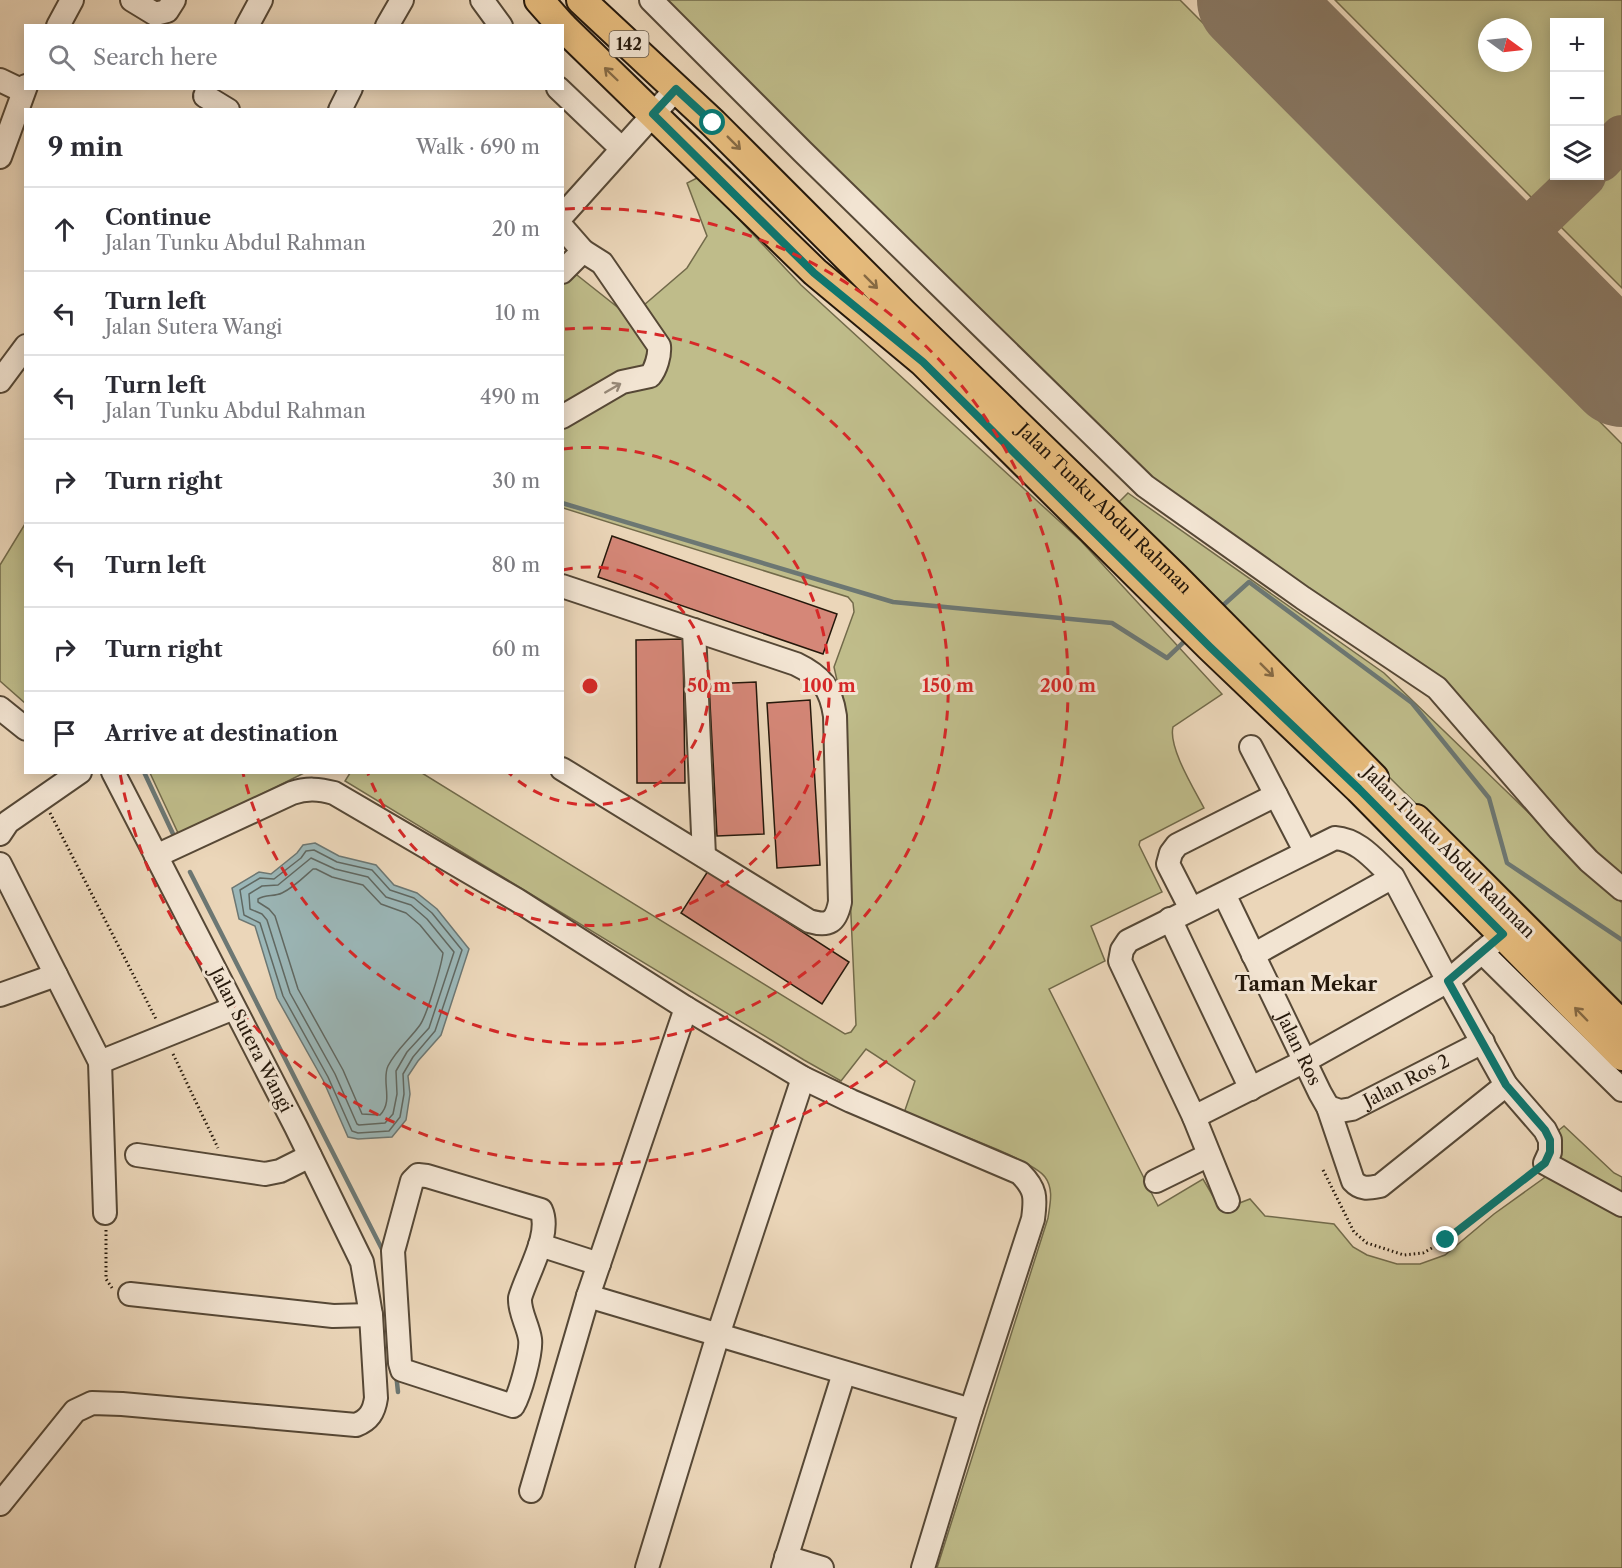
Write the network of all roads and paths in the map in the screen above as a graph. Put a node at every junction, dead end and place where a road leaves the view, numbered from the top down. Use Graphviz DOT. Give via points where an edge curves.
graph roads {
  1 [pos="72,0"];
  2 [pos="132,0"];
  3 [pos="174,0"];
  4 [pos="261,0"];
  5 [pos="402,0"];
  6 [pos="482,0"];
  7 [pos="539,0"];
  8 [pos="581,0"];
  9 [pos="651,0"];
  10 [pos="59,24"];
  11 [pos="248,24"];
  12 [pos="388,24"];
  13 [pos="500,24"];
  14 [pos="560,24"];
  15 [pos="564,28"];
  16 [pos="0,80"];
  17 [pos="24,88"];
  18 [pos="676,89"];
  19 [pos="350,90"];
  20 [pos="560,90"];
  21 [pos="204,95"];
  22 [pos="225,108"];
  23 [pos="341,108"];
  24 [pos="653,114"];
  25 [pos="622,149"];
  26 [pos="0,157"];
  27 [pos="564,214"];
  28 [pos="564,229"];
  29 [pos="583,250"];
  30 [pos="564,270"];
  31 [pos="24,349"];
  32 [pos="0,381"];
  33 [pos="564,416"];
  34 [pos="1165,584"];
  35 [pos="564,587"];
  36 [pos="694,630"];
  37 [pos="1218,638"];
  38 [pos="0,708"];
  39 [pos="24,727"];
  40 [pos="1251,747"];
  41 [pos="564,770"];
  42 [pos="77,774"];
  43 [pos="113,774"];
  44 [pos="1276,795"];
  45 [pos="43,798"];
  46 [pos="0,834"];
  47 [pos="1305,851"];
  48 [pos="156,856"];
  49 [pos="704,856"];
  50 [pos="0,864"];
  51 [pos="1392,877"];
  52 [pos="1622,889"];
  53 [pos="1224,894"];
  54 [pos="1191,909"];
  55 [pos="1170,919"];
  56 [pos="1503,934"];
  57 [pos="1482,952"];
  58 [pos="1253,955"];
  59 [pos="56,975"];
  60 [pos="1448,981"];
  61 [pos="0,995"];
  62 [pos="234,1008"];
  63 [pos="686,1008"];
  64 [pos="1622,1024"];
  65 [pos="164,1036"];
  66 [pos="1483,1042"];
  67 [pos="1622,1056"];
  68 [pos="1305,1061"];
  69 [pos="100,1062"];
  70 [pos="803,1078"];
  71 [pos="1506,1085"];
  72 [pos="1251,1089"];
  73 [pos="1622,1090"];
  74 [pos="1328,1107"];
  75 [pos="1194,1117"];
  76 [pos="137,1155"];
  77 [pos="1209,1155"];
  78 [pos="310,1156"];
  79 [pos="1545,1163"];
  80 [pos="226,1168"];
  81 [pos="1323,1170"];
  82 [pos="1156,1181"];
  83 [pos="1228,1201"];
  84 [pos="1622,1205"];
  85 [pos="105,1213"];
  86 [pos="540,1245"];
  87 [pos="599,1264"];
  88 [pos="121,1291"];
  89 [pos="588,1296"];
  90 [pos="371,1315"];
  91 [pos="718,1335"];
  92 [pos="844,1373"];
  93 [pos="971,1410"];
  94 [pos="531,1491"];
  95 [pos="0,1504"];
  96 [pos="784,1562"];
  97 [pos="651,1567"];
  98 [pos="822,1568"];
  99 [pos="923,1568"];
  1 -- 10 [label="street"];
  2 -- 3 [label="street" via="155,14 167,11"];
  4 -- 11 [label="street"];
  5 -- 12 [label="street"];
  6 -- 13 [label="street"];
  7 -- 14 [label="main road, Jalan Tunku Abdul Rahman / 142"];
  8 -- 18 [label="main road, Jalan Tunku Abdul Rahman / 142"];
  9 -- 52 [label="street" via="1144,486 1437,688 1559,830"];
  24 -- 15 [label="main road, Jalan Tunku Abdul Rahman / 142, one-way"];
  16 -- 17 [label="street"];
  17 -- 26 [label="street"];
  18 -- 24 [label="street"];
  18 -- 34 [label="main road, Jalan Tunku Abdul Rahman / 142, one-way" via="903,313"];
  19 -- 23 [label="street"];
  20 -- 25 [label="street"];
  21 -- 22 [label="street"];
  24 -- 25 [label="street"];
  24 -- 34 [label="main road, Jalan Tunku Abdul Rahman / 142" via="814,273 923,362"];
  25 -- 27 [label="street"];
  28 -- 29 [label="street"];
  29 -- 30 [label="street"];
  33 -- 29 [label="street, one-way" via="622,382 650,376 659,350 602,263"];
  31 -- 32 [label="street"];
  34 -- 37 [label="main road, Jalan Tunku Abdul Rahman / 142"];
  35 -- 36 [label="street"];
  36 -- 49 [label="street"];
  36 -- 49 [label="street" via="796,664 825,685 835,716 838,914 830,922 810,921"];
  37 -- 56 [label="main road, Jalan Tunku Abdul Rahman / 142" via="1359,789"];
  37 -- 64 [label="main road, Jalan Tunku Abdul Rahman / 142, one-way"];
  38 -- 39 [label="street"];
  40 -- 44 [label="street"];
  41 -- 49 [label="street"];
  42 -- 45 [label="street"];
  43 -- 48 [label="street, Jalan Sutera Wangi"];
  44 -- 47 [label="street"];
  44 -- 54 [label="street" via="1177,845 1171,853 1168,864"];
  45 -- 46 [label="street" via="8,822"];
  45 -- 65 [label="path"];
  47 -- 51 [label="street" via="1335,838 1346,838"];
  47 -- 53 [label="street"];
  48 -- 62 [label="street, Jalan Sutera Wangi"];
  48 -- 63 [label="street" via="292,793 305,789 334,793 517,900"];
  50 -- 59 [label="street"];
  51 -- 58 [label="street"];
  51 -- 60 [label="street"];
  53 -- 54 [label="street"];
  53 -- 58 [label="street, Jalan Ros"];
  54 -- 55 [label="street"];
  55 -- 72 [label="street"];
  55 -- 75 [label="street" via="1128,941 1120,961"];
  56 -- 57 [label="street"];
  67 -- 56 [label="main road, Jalan Tunku Abdul Rahman / 142, one-way"];
  57 -- 60 [label="street"];
  57 -- 73 [label="street"];
  58 -- 68 [label="street, Jalan Ros"];
  59 -- 61 [label="street"];
  59 -- 69 [label="street"];
  60 -- 66 [label="street"];
  60 -- 68 [label="street"];
  62 -- 65 [label="street"];
  62 -- 78 [label="street, Jalan Sutera Wangi"];
  63 -- 70 [label="street"];
  63 -- 87 [label="street"];
  65 -- 69 [label="street"];
  65 -- 80 [label="path"];
  66 -- 71 [label="street"];
  66 -- 74 [label="street, Jalan Ros 2" via="1352,1109"];
  68 -- 72 [label="street"];
  68 -- 74 [label="street, Jalan Ros"];
  69 -- 85 [label="street"];
  70 -- 91 [label="street"];
  70 -- 93 [label="street" via="1020,1173 1031,1184 1035,1198 1033,1219"];
  71 -- 74 [label="street, Jalan Ros" via="1380,1186 1366,1189 1353,1182"];
  71 -- 79 [label="street" via="1550,1140"];
  72 -- 75 [label="street"];
  75 -- 77 [label="street"];
  76 -- 80 [label="street"];
  77 -- 82 [label="street"];
  77 -- 83 [label="street"];
  78 -- 80 [label="street" via="265,1174"];
  78 -- 90 [label="street, Jalan Sutera Wangi" via="362,1262"];
  79 -- 81 [label="path" via="1446,1240 1423,1253 1404,1255 1367,1243 1353,1232"];
  79 -- 84 [label="street"];
  85 -- 88 [label="path" via="106,1279"];
  86 -- 86 [label="street" via="545,1227 541,1210 418,1175 412,1181 393,1251 402,1370 514,1405 530,1350 520,1298"];
  86 -- 87 [label="street"];
  87 -- 89 [label="street"];
  88 -- 90 [label="street" via="333,1316"];
  89 -- 91 [label="street"];
  89 -- 94 [label="street"];
  90 -- 95 [label="street, Jalan Sutera Wangi" via="376,1398 374,1410 365,1421 356,1425 92,1403 75,1411"];
  91 -- 92 [label="street"];
  91 -- 97 [label="street"];
  92 -- 93 [label="street"];
  92 -- 96 [label="street"];
  93 -- 99 [label="street"];
  96 -- 98 [label="street"];
}
